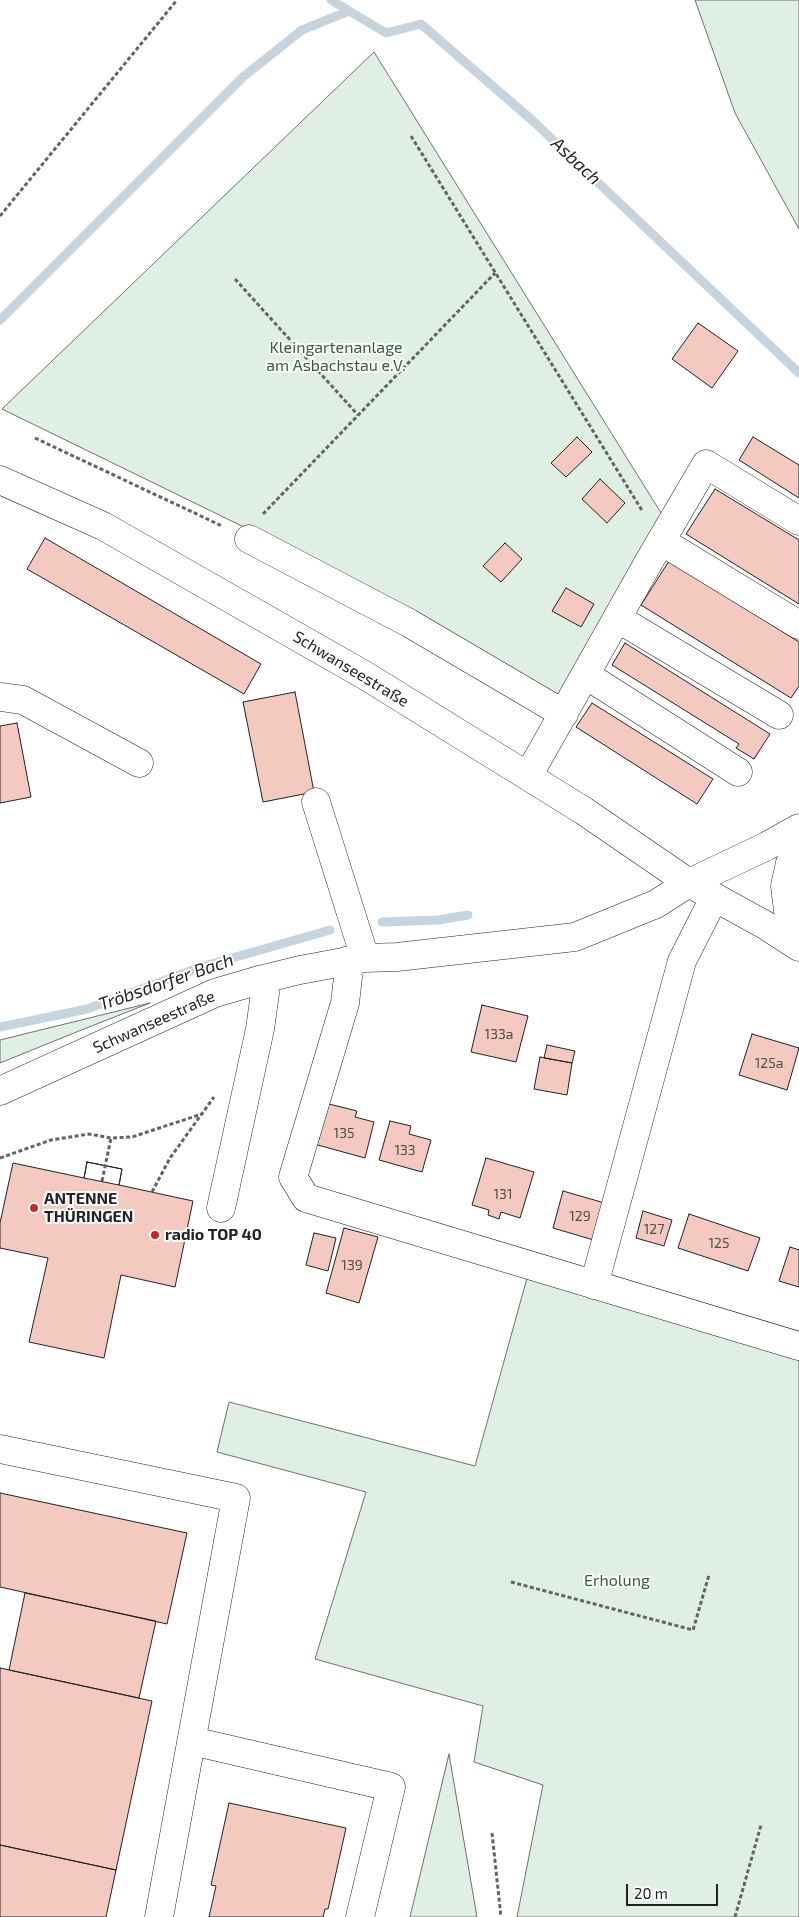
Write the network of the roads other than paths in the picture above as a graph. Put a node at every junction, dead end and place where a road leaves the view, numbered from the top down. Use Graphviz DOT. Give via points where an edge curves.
graph roads {
  1 [pos="0,480"];
  2 [pos="799,521"];
  3 [pos="249,539"];
  4 [pos="661,541"];
  5 [pos="617,618"];
  6 [pos="799,625"];
  7 [pos="586,675"];
  8 [pos="0,697"];
  9 [pos="564,714"];
  10 [pos="779,716"];
  11 [pos="139,763"];
  12 [pos="738,772"];
  13 [pos="528,776"];
  14 [pos="316,802"];
  15 [pos="799,828"];
  16 [pos="799,850"];
  17 [pos="689,883"];
  18 [pos="714,898"];
  19 [pos="799,926"];
  20 [pos="799,947"];
  21 [pos="356,960"];
  22 [pos="263,979"];
  23 [pos="0,1091"];
  24 [pos="221,1208"];
  25 [pos="594,1285"];
  26 [pos="799,1346"];
  27 [pos="0,1449"];
  28 [pos="192,1741"];
  29 [pos="159,1917"];
  30 [pos="360,1917"];
  1 -- 13 [label="street, Schwanseestraße" via="103,526 366,676"];
  2 -- 4 [label="street" via="706,464"];
  3 -- 9 [label="street" via="409,623"];
  4 -- 5 [label="street"];
  4 -- 6 [label="street"];
  5 -- 7 [label="street"];
  5 -- 10 [label="street"];
  7 -- 9 [label="street"];
  7 -- 12 [label="street"];
  8 -- 11 [label="street" via="23,700"];
  9 -- 13 [label="street"];
  13 -- 17 [label="street, Schwanseestraße"];
  14 -- 21 [label="street"];
  15 -- 17 [label="street"];
  16 -- 19 [label="street" via="790,863 785,886 788,911"];
  17 -- 18 [label="street, Schwanseestraße"];
  17 -- 21 [label="street, Schwanseestraße" via="656,904 575,937"];
  18 -- 20 [label="street, Schwanseestraße"];
  18 -- 25 [label="street" via="682,961"];
  21 -- 22 [label="street, Schwanseestraße"];
  21 -- 25 [label="street" via="348,977 345,1003 293,1177 306,1198"];
  22 -- 23 [label="street, Schwanseestraße" via="215,993"];
  22 -- 24 [label="street" via="265,993 260,1029"];
  25 -- 26 [label="street"];
  27 -- 28 [label="street" via="236,1498"];
  28 -- 29 [label="street"];
  28 -- 30 [label="street" via="391,1787"];
}
